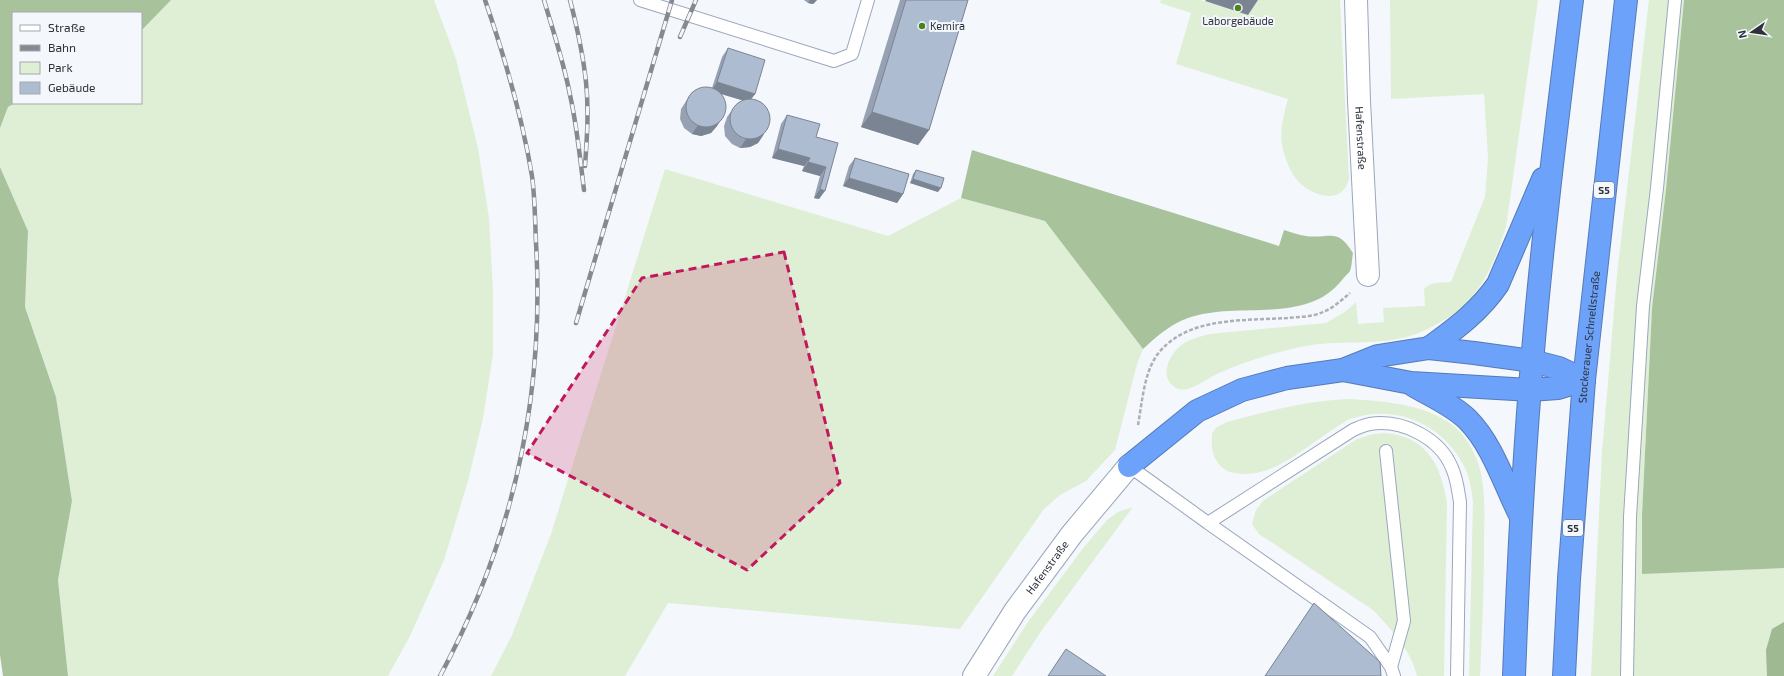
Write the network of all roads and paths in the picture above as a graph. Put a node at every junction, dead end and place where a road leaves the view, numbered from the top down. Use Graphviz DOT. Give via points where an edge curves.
graph roads {
  1 [pos="640,0"];
  2 [pos="868,0"];
  3 [pos="1356,0"];
  4 [pos="1572,0"];
  5 [pos="1626,0"];
  6 [pos="1675,0"];
  7 [pos="1552,160"];
  8 [pos="1368,275"];
  9 [pos="1428,348"];
  10 [pos="1532,361"];
  11 [pos="1343,370"];
  12 [pos="1584,380"];
  13 [pos="1410,383"];
  14 [pos="1530,390"];
  15 [pos="1137,428"];
  16 [pos="1386,451"];
  17 [pos="1129,466"];
  18 [pos="1520,517"];
  19 [pos="1208,523"];
  20 [pos="1393,671"];
  21 [pos="974,676"];
  22 [pos="1457,676"];
  23 [pos="1514,676"];
  24 [pos="1564,676"];
  25 [pos="1627,676"];
  1 -- 2 [label="lane" via="834,61 852,54"];
  3 -- 8 [label="street, Hafenstraße"];
  4 -- 7 [label="highway"];
  5 -- 12 [label="highway, Stockerauer Schnellstraße / S5"];
  6 -- 25 [label="lane" via="1643,306 1630,517"];
  7 -- 9 [label="highway" via="1491,295 1478,310"];
  7 -- 10 [label="highway"];
  8 -- 15 [label="path" via="1341,302 1322,313 1210,324 1191,328 1172,339 1157,355 1148,375"];
  9 -- 10 [label="highway"];
  9 -- 11 [label="highway" via="1378,356"];
  10 -- 12 [label="highway" via="1559,368"];
  10 -- 14 [label="highway"];
  11 -- 13 [label="highway"];
  11 -- 17 [label="highway" via="1287,378 1242,390 1197,411"];
  12 -- 14 [label="highway" via="1558,388"];
  12 -- 24 [label="highway, Stockerauer Schnellstraße / S5"];
  13 -- 14 [label="highway"];
  13 -- 18 [label="highway" via="1455,410 1472,425 1488,448"];
  14 -- 18 [label="highway"];
  16 -- 20 [label="lane" via="1404,621"];
  17 -- 19 [label="lane"];
  17 -- 21 [label="street, Hafenstraße" via="1072,534 1015,611"];
  18 -- 23 [label="highway"];
  19 -- 20 [label="lane" via="1370,637"];
  19 -- 22 [label="lane" via="1353,430 1369,424 1383,423 1406,428 1423,436 1445,454 1452,467 1460,502"];
}
